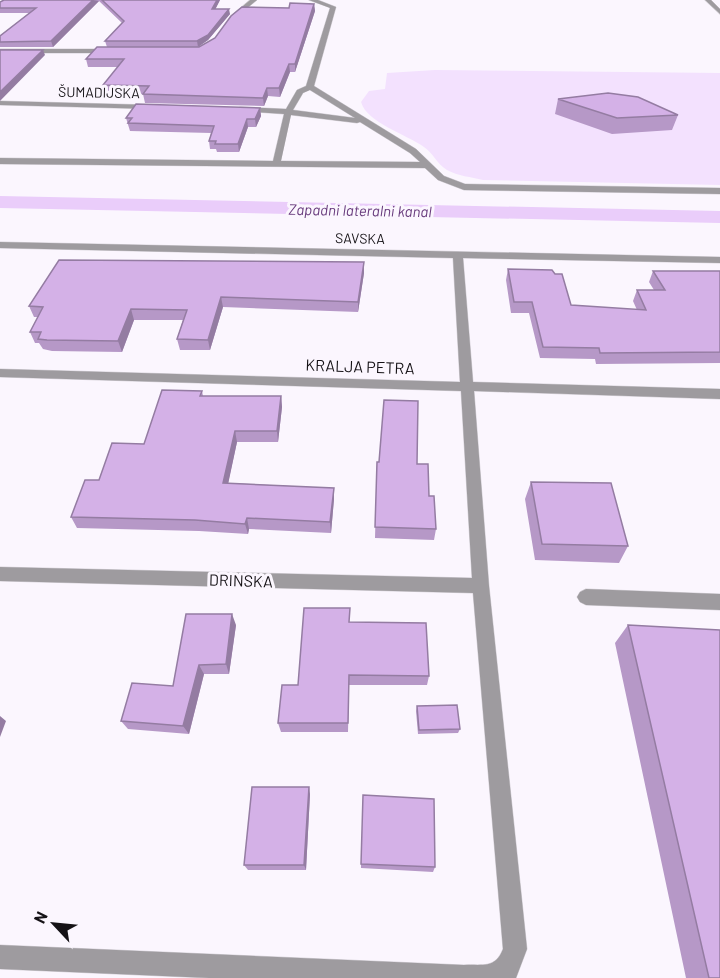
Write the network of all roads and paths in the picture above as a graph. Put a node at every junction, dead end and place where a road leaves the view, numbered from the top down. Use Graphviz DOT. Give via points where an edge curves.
graph roads {
  1 [pos="254,0"];
  2 [pos="312,0"];
  3 [pos="708,0"];
  4 [pos="335,4"];
  5 [pos="720,12"];
  6 [pos="228,21"];
  7 [pos="0,51"];
  8 [pos="117,51"];
  9 [pos="310,87"];
  10 [pos="0,103"];
  11 [pos="167,107"];
  12 [pos="227,108"];
  13 [pos="288,112"];
  14 [pos="366,122"];
  15 [pos="0,161"];
  16 [pos="276,165"];
  17 [pos="426,165"];
  18 [pos="720,191"];
  19 [pos="0,245"];
  20 [pos="458,255"];
  21 [pos="720,260"];
  22 [pos="0,373"];
  23 [pos="468,386"];
  24 [pos="720,394"];
  25 [pos="0,574"];
  26 [pos="482,586"];
  27 [pos="586,597"];
  28 [pos="720,602"];
  29 [pos="0,957"];
  1 -- 6 [label="street"];
  2 -- 4 [label="street"];
  3 -- 5 [label="street"];
  4 -- 9 [label="street"];
  7 -- 8 [label="street"];
  9 -- 13 [label="street" via="300,92"];
  9 -- 14 [label="street"];
  10 -- 11 [label="street, ŠUMADIJSKA"];
  12 -- 13 [label="street"];
  13 -- 14 [label="street"];
  13 -- 16 [label="street"];
  14 -- 17 [label="street" via="413,151"];
  15 -- 16 [label="street"];
  16 -- 17 [label="street"];
  17 -- 18 [label="street" via="441,178 464,187"];
  19 -- 20 [label="street, SAVSKA"];
  20 -- 21 [label="street, SAVSKA"];
  20 -- 23 [label="street"];
  22 -- 23 [label="street, KRALJA PETRA"];
  23 -- 24 [label="street, KRALJA PETRA"];
  23 -- 26 [label="street"];
  25 -- 26 [label="street, DRINSKA"];
  26 -- 29 [label="street" via="515,949 507,969 496,975 464,977"];
  27 -- 28 [label="street"];
}
